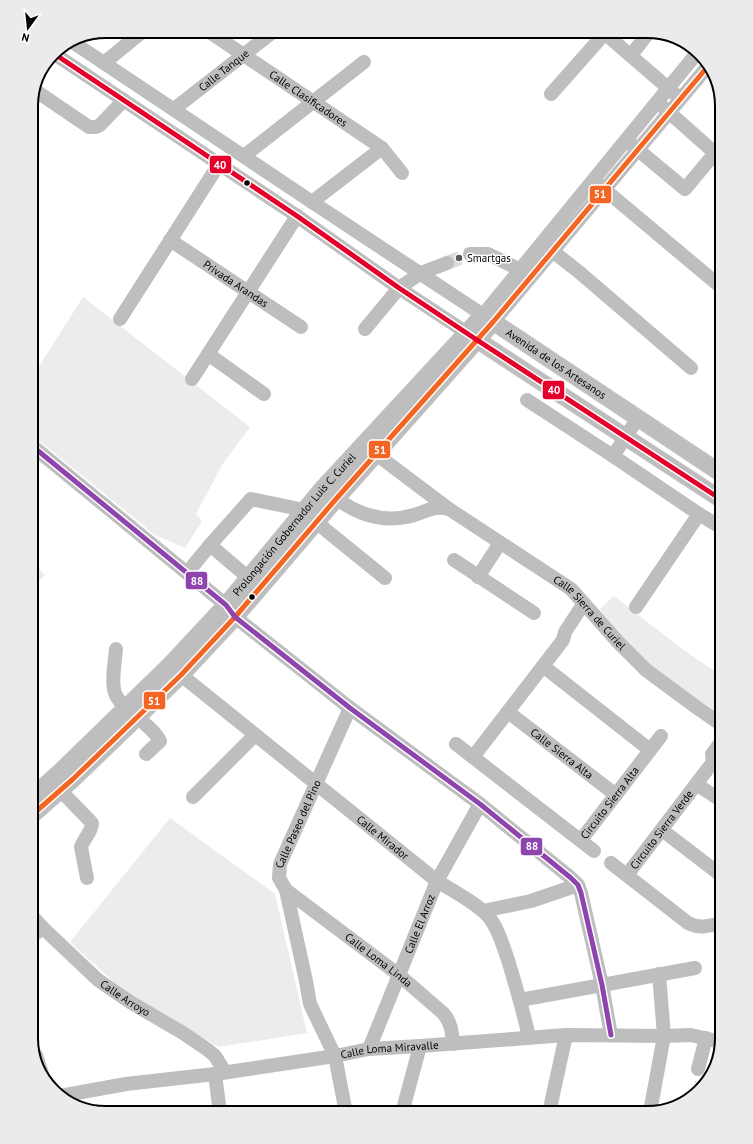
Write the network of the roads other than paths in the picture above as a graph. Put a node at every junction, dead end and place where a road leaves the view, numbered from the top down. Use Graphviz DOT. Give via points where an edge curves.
graph roads {
  1 [pos="134,38"];
  2 [pos="218,38"];
  3 [pos="265,38"];
  4 [pos="599,38"];
  5 [pos="611,38"];
  6 [pos="645,38"];
  7 [pos="77,45"];
  8 [pos="243,55"];
  9 [pos="631,56"];
  10 [pos="59,57"];
  11 [pos="694,57"];
  12 [pos="364,62"];
  13 [pos="104,63"];
  14 [pos="707,74"];
  15 [pos="668,88"];
  16 [pos="39,93"];
  17 [pos="551,94"];
  18 [pos="152,95"];
  19 [pos="681,99"];
  20 [pos="124,100"];
  21 [pos="657,101"];
  22 [pos="313,102"];
  23 [pos="174,109"];
  24 [pos="138,110"];
  25 [pos="670,113"];
  26 [pos="626,140"];
  27 [pos="382,148"];
  28 [pos="638,150"];
  29 [pos="715,152"];
  30 [pos="244,156"];
  31 [pos="715,160"];
  32 [pos="219,164"];
  33 [pos="263,169"];
  34 [pos="402,174"];
  35 [pos="593,181"];
  36 [pos="252,185"];
  37 [pos="605,190"];
  38 [pos="312,202"];
  39 [pos="297,216"];
  40 [pos="170,240"];
  41 [pos="548,247"];
  42 [pos="470,254"];
  43 [pos="448,263"];
  44 [pos="526,273"];
  45 [pos="421,274"];
  46 [pos="715,282"];
  47 [pos="399,288"];
  48 [pos="248,292"];
  49 [pos="488,318"];
  50 [pos="120,319"];
  51 [pos="301,327"];
  52 [pos="365,330"];
  53 [pos="472,336"];
  54 [pos="208,354"];
  55 [pos="691,368"];
  56 [pos="192,378"];
  57 [pos="264,394"];
  58 [pos="527,400"];
  59 [pos="638,418"];
  60 [pos="625,437"];
  61 [pos="370,449"];
  62 [pos="38,451"];
  63 [pos="613,456"];
  64 [pos="715,469"];
  65 [pos="323,488"];
  66 [pos="715,495"];
  67 [pos="336,499"];
  68 [pos="449,509"];
  69 [pos="304,510"];
  70 [pos="700,514"];
  71 [pos="317,522"];
  72 [pos="715,524"];
  73 [pos="500,543"];
  74 [pos="210,545"];
  75 [pos="454,560"];
  76 [pos="187,573"];
  77 [pos="478,577"];
  78 [pos="385,578"];
  79 [pos="254,583"];
  80 [pos="587,606"];
  81 [pos="636,607"];
  82 [pos="230,611"];
  83 [pos="534,613"];
  84 [pos="116,649"];
  85 [pos="543,666"];
  86 [pos="181,675"];
  87 [pos="350,708"];
  88 [pos="132,712"];
  89 [pos="508,712"];
  90 [pos="715,720"];
  91 [pos="255,735"];
  92 [pos="661,736"];
  93 [pos="456,744"];
  94 [pos="650,750"];
  95 [pos="146,754"];
  96 [pos="473,757"];
  97 [pos="715,762"];
  98 [pos="317,783"];
  99 [pos="696,784"];
  100 [pos="60,790"];
  101 [pos="38,792"];
  102 [pos="616,795"];
  103 [pos="715,796"];
  104 [pos="193,797"];
  105 [pos="480,804"];
  106 [pos="38,810"];
  107 [pos="662,830"];
  108 [pos="581,840"];
  109 [pos="594,851"];
  110 [pos="611,863"];
  111 [pos="715,871"];
  112 [pos="627,875"];
  113 [pos="87,878"];
  114 [pos="437,880"];
  115 [pos="578,885"];
  116 [pos="286,890"];
  117 [pos="483,911"];
  118 [pos="38,923"];
  119 [pos="715,924"];
  120 [pos="43,928"];
  121 [pos="38,932"];
  122 [pos="695,968"];
  123 [pos="659,974"];
  124 [pos="398,975"];
  125 [pos="602,985"];
  126 [pos="520,1000"];
  127 [pos="566,1035"];
  128 [pos="611,1035"];
  129 [pos="664,1036"];
  130 [pos="529,1037"];
  131 [pos="706,1038"];
  132 [pos="715,1040"];
  133 [pos="453,1044"];
  134 [pos="420,1046"];
  135 [pos="369,1049"];
  136 [pos="335,1056"];
  137 [pos="698,1069"];
  138 [pos="220,1073"];
  139 [pos="68,1095"];
  140 [pos="220,1106"];
  141 [pos="345,1106"];
  142 [pos="404,1106"];
  143 [pos="551,1106"];
  144 [pos="651,1106"];
  1 -- 13 [label="street"];
  2 -- 8 [label="street, Calle Clasificadores"];
  3 -- 8 [label="street, Calle Tanque"];
  4 -- 17 [label="street"];
  5 -- 9 [label="street"];
  6 -- 9 [label="street"];
  7 -- 13 [label="street, Avenida de los Artesanos"];
  8 -- 22 [label="street, Calle Clasificadores"];
  8 -- 23 [label="street, Calle Tanque"];
  9 -- 15 [label="street"];
  10 -- 20 [label="street, Avenida de los Artesanos"];
  11 -- 15 [label="street, Prolongación Gobernador Luis C. Curiel"];
  12 -- 22 [label="street"];
  13 -- 18 [label="street, Avenida de los Artesanos"];
  14 -- 19 [label="street, Prolongación Gobernador Luis C. Curiel"];
  15 -- 19 [label="street"];
  15 -- 21 [label="street, Prolongación Gobernador Luis C. Curiel"];
  16 -- 20 [label="street" via="89,127 100,125"];
  18 -- 23 [label="street, Avenida de los Artesanos"];
  18 -- 24 [label="street"];
  19 -- 25 [label="street, Prolongación Gobernador Luis C. Curiel"];
  20 -- 24 [label="street, Avenida de los Artesanos"];
  21 -- 25 [label="street"];
  21 -- 26 [label="street, Prolongación Gobernador Luis C. Curiel"];
  22 -- 27 [label="street, Calle Clasificadores"];
  22 -- 30 [label="street"];
  23 -- 30 [label="street, Avenida de los Artesanos"];
  24 -- 32 [label="street, Avenida de los Artesanos"];
  25 -- 28 [label="street, Prolongación Gobernador Luis C. Curiel"];
  25 -- 29 [label="street"];
  26 -- 28 [label="street"];
  26 -- 35 [label="street, Prolongación Gobernador Luis C. Curiel"];
  27 -- 34 [label="street, Calle Clasificadores"];
  27 -- 38 [label="street"];
  28 -- 31 [label="street" via="685,189"];
  28 -- 37 [label="street, Prolongación Gobernador Luis C. Curiel"];
  30 -- 33 [label="street, Avenida de los Artesanos"];
  32 -- 36 [label="street, Avenida de los Artesanos"];
  32 -- 40 [label="street"];
  33 -- 36 [label="street"];
  33 -- 38 [label="street, Avenida de los Artesanos"];
  35 -- 37 [label="street"];
  35 -- 41 [label="street, Prolongación Gobernador Luis C. Curiel"];
  36 -- 39 [label="street, Avenida de los Artesanos"];
  37 -- 41 [label="street, Prolongación Gobernador Luis C. Curiel"];
  37 -- 46 [label="street"];
  38 -- 45 [label="street, Avenida de los Artesanos"];
  39 -- 47 [label="street, Avenida de los Artesanos"];
  39 -- 48 [label="street"];
  40 -- 48 [label="street, Privada Arandas"];
  40 -- 50 [label="street"];
  41 -- 44 [label="street, Prolongación Gobernador Luis C. Curiel"];
  41 -- 55 [label="street"];
  42 -- 44 [label="street" via="488,254"];
  43 -- 45 [label="street"];
  44 -- 49 [label="street, Prolongación Gobernador Luis C. Curiel"];
  45 -- 47 [label="street"];
  45 -- 49 [label="street, Avenida de los Artesanos"];
  47 -- 52 [label="street"];
  47 -- 53 [label="street, Avenida de los Artesanos"];
  48 -- 51 [label="street, Privada Arandas"];
  48 -- 54 [label="street"];
  49 -- 53 [label="main road, Prolongación Gobernador Luis C. Curiel"];
  49 -- 59 [label="main road, Avenida de los Artesanos"];
  53 -- 60 [label="main road, Avenida de los Artesanos"];
  53 -- 61 [label="main road, Prolongación Gobernador Luis C. Curiel"];
  54 -- 56 [label="street"];
  54 -- 57 [label="street"];
  58 -- 63 [label="street"];
  59 -- 60 [label="street"];
  59 -- 64 [label="main road, Avenida de los Artesanos"];
  60 -- 63 [label="street"];
  60 -- 66 [label="main road, Avenida de los Artesanos"];
  61 -- 65 [label="main road, Prolongación Gobernador Luis C. Curiel"];
  61 -- 67 [label="main road, Prolongación Gobernador Luis C. Curiel"];
  61 -- 68 [label="street, Calle Sierra de Curiel"];
  62 -- 76 [label="street"];
  63 -- 70 [label="street"];
  65 -- 67 [label="street"];
  65 -- 69 [label="main road, Prolongación Gobernador Luis C. Curiel"];
  67 -- 68 [label="street" via="358,511 381,519 406,518 436,507"];
  67 -- 71 [label="main road, Prolongación Gobernador Luis C. Curiel"];
  68 -- 73 [label="street, Calle Sierra de Curiel"];
  69 -- 71 [label="street"];
  69 -- 74 [label="street" via="251,499"];
  69 -- 79 [label="main road, Prolongación Gobernador Luis C. Curiel"];
  70 -- 72 [label="street"];
  70 -- 81 [label="street"];
  71 -- 78 [label="street"];
  71 -- 79 [label="main road, Prolongación Gobernador Luis C. Curiel"];
  73 -- 77 [label="street"];
  73 -- 80 [label="street, Calle Sierra de Curiel" via="571,589"];
  74 -- 76 [label="street"];
  74 -- 79 [label="street"];
  75 -- 77 [label="street"];
  76 -- 82 [label="street"];
  77 -- 83 [label="street"];
  79 -- 82 [label="main road, Prolongación Gobernador Luis C. Curiel"];
  80 -- 85 [label="street" via="572,635 563,640"];
  80 -- 90 [label="street, Calle Sierra de Curiel" via="646,670"];
  82 -- 86 [label="main road, Prolongación Gobernador Luis C. Curiel"];
  82 -- 87 [label="street"];
  82 -- 88 [label="main road, Prolongación Gobernador Luis C. Curiel" via="170,665"];
  84 -- 88 [label="street" via="114,690 117,698"];
  85 -- 89 [label="street"];
  85 -- 94 [label="street"];
  86 -- 88 [label="main road, Prolongación Gobernador Luis C. Curiel"];
  86 -- 91 [label="street, Calle Mirador"];
  87 -- 98 [label="street, Calle Paseo del Pino"];
  87 -- 105 [label="street"];
  88 -- 95 [label="street" via="160,741"];
  88 -- 100 [label="main road, Prolongación Gobernador Luis C. Curiel"];
  88 -- 101 [label="main road, Prolongación Gobernador Luis C. Curiel"];
  89 -- 96 [label="street"];
  89 -- 102 [label="street, Calle Sierra Alta"];
  91 -- 98 [label="street, Calle Mirador"];
  91 -- 104 [label="street"];
  92 -- 94 [label="street, Circuito Sierra Alta"];
  93 -- 96 [label="street, Circuito Sierra Alta"];
  94 -- 102 [label="street, Circuito Sierra Alta"];
  96 -- 108 [label="street, Circuito Sierra Alta"];
  97 -- 99 [label="street, Circuito Sierra Verde"];
  98 -- 114 [label="street, Calle Mirador"];
  98 -- 116 [label="street, Calle Paseo del Pino" via="280,864 279,878"];
  99 -- 103 [label="street, Circuito Sierra Verde"];
  99 -- 107 [label="street, Circuito Sierra Verde"];
  100 -- 106 [label="main road, Prolongación Gobernador Luis C. Curiel"];
  100 -- 113 [label="street" via="92,823 81,847"];
  102 -- 108 [label="street, Circuito Sierra Alta"];
  105 -- 114 [label="street, Calle El Arroz"];
  105 -- 115 [label="street"];
  107 -- 111 [label="street"];
  107 -- 112 [label="street, Circuito Sierra Verde"];
  108 -- 109 [label="street"];
  110 -- 112 [label="street, Circuito Sierra Verde"];
  112 -- 119 [label="street, Circuito Sierra Verde" via="695,927"];
  114 -- 117 [label="street, Calle Mirador"];
  114 -- 124 [label="street, Calle El Arroz"];
  115 -- 117 [label="street" via="531,901"];
  115 -- 125 [label="street"];
  116 -- 124 [label="street, Calle Loma Linda"];
  116 -- 136 [label="street, Calle Paseo del Pino" via="310,1004"];
  117 -- 126 [label="street, Calle Mirador" via="492,922 502,944"];
  118 -- 120 [label="street, Calle Arroyo"];
  120 -- 121 [label="street"];
  120 -- 138 [label="street, Calle Arroyo" via="98,980 208,1050 215,1056"];
  122 -- 123 [label="street"];
  123 -- 125 [label="street"];
  123 -- 129 [label="street"];
  124 -- 133 [label="street, Calle Loma Linda" via="448,1019 452,1026"];
  124 -- 135 [label="street, Calle El Arroz"];
  125 -- 126 [label="street"];
  125 -- 128 [label="street"];
  126 -- 130 [label="street, Calle Mirador"];
  127 -- 128 [label="street, Calle Loma Miravalle"];
  127 -- 130 [label="street, Calle Loma Miravalle"];
  127 -- 143 [label="street"];
  128 -- 129 [label="street, Calle Loma Miravalle"];
  129 -- 131 [label="street, Calle Loma Miravalle"];
  129 -- 144 [label="street"];
  130 -- 133 [label="street, Calle Loma Miravalle"];
  131 -- 132 [label="street, Calle Loma Miravalle"];
  131 -- 137 [label="street"];
  133 -- 134 [label="street, Calle Loma Miravalle"];
  134 -- 135 [label="street, Calle Loma Miravalle"];
  134 -- 142 [label="street"];
  135 -- 136 [label="street, Calle Loma Miravalle"];
  136 -- 138 [label="street, Calle Loma Miravalle"];
  136 -- 141 [label="street, Calle Paseo del Pino"];
  138 -- 139 [label="street, Calle Loma Miravalle" via="126,1084"];
  138 -- 140 [label="street, Calle Arroyo"];
}
